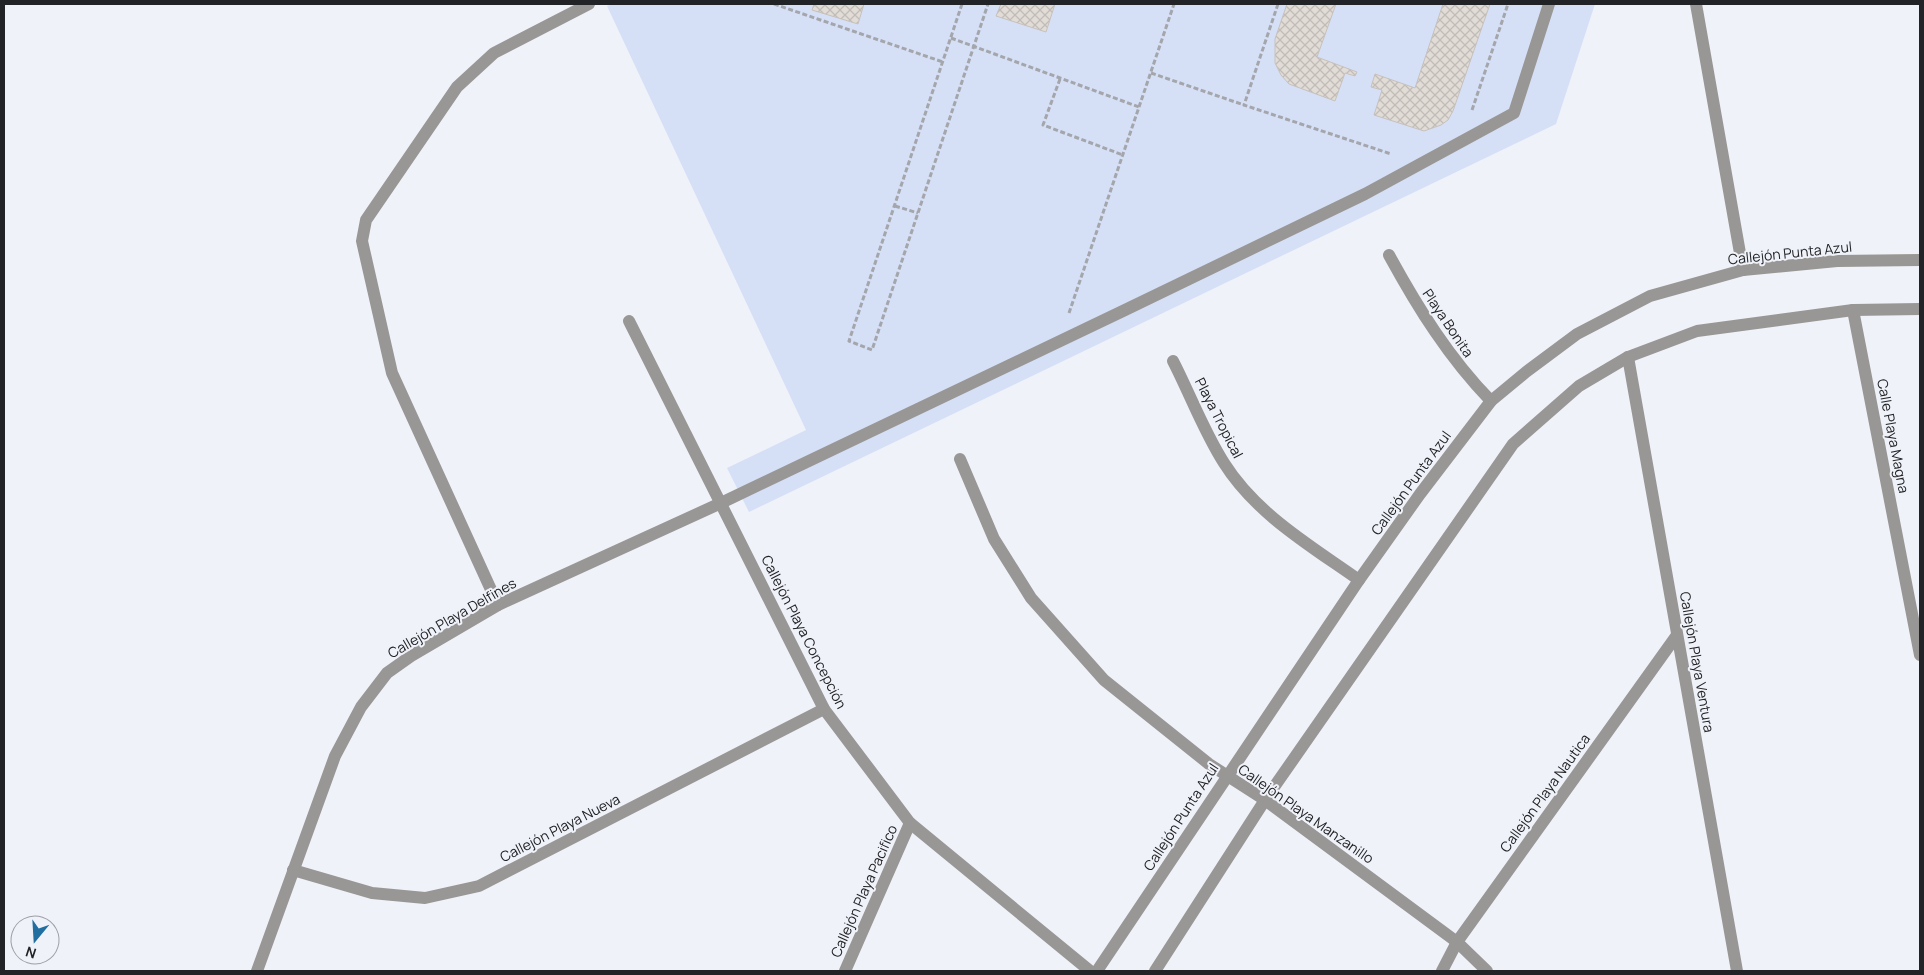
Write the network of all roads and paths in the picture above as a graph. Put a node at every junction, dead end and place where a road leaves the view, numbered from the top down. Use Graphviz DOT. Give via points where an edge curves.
graph roads {
  1 [pos="589,4"];
  2 [pos="774,4"];
  3 [pos="962,4"];
  4 [pos="988,4"];
  5 [pos="1174,4"];
  6 [pos="1278,4"];
  7 [pos="1508,4"];
  8 [pos="1549,4"];
  9 [pos="1696,4"];
  10 [pos="951,38"];
  11 [pos="974,47"];
  12 [pos="943,62"];
  13 [pos="1151,73"];
  14 [pos="1060,78"];
  15 [pos="1244,105"];
  16 [pos="1139,107"];
  17 [pos="1472,112"];
  18 [pos="1123,155"];
  19 [pos="1396,156"];
  20 [pos="894,206"];
  21 [pos="918,213"];
  22 [pos="1389,255"];
  23 [pos="1920,260"];
  24 [pos="1744,270"];
  25 [pos="1920,309"];
  26 [pos="1853,310"];
  27 [pos="1068,313"];
  28 [pos="629,321"];
  29 [pos="1628,358"];
  30 [pos="1173,361"];
  31 [pos="1491,402"];
  32 [pos="960,459"];
  33 [pos="720,503"];
  34 [pos="1359,580"];
  35 [pos="498,606"];
  36 [pos="1677,635"];
  37 [pos="1920,656"];
  38 [pos="824,709"];
  39 [pos="1226,776"];
  40 [pos="1265,800"];
  41 [pos="910,823"];
  42 [pos="293,870"];
  43 [pos="1457,942"];
  44 [pos="257,971"];
  45 [pos="845,971"];
  46 [pos="1090,971"];
  47 [pos="1097,971"];
  48 [pos="1155,971"];
  49 [pos="1442,971"];
  50 [pos="1487,971"];
  51 [pos="1737,971"];
  1 -- 35 [label="street" via="494,53 457,87 366,220 362,241 392,373"];
  2 -- 12 [label="path"];
  3 -- 10 [label="path"];
  4 -- 11 [label="path"];
  5 -- 13 [label="path"];
  6 -- 15 [label="path"];
  7 -- 17 [label="path"];
  8 -- 33 [label="street, Callejón Playa Delfines" via="1514,113 1365,194"];
  9 -- 24 [label="street"];
  10 -- 11 [label="path"];
  10 -- 12 [label="path"];
  11 -- 14 [label="path"];
  11 -- 21 [label="path"];
  12 -- 20 [label="path"];
  13 -- 15 [label="path"];
  13 -- 16 [label="path"];
  14 -- 16 [label="path"];
  14 -- 18 [label="path" via="1043,124"];
  15 -- 19 [label="path"];
  16 -- 18 [label="path"];
  18 -- 27 [label="path"];
  20 -- 21 [label="path"];
  20 -- 21 [label="path" via="849,342 872,350"];
  22 -- 31 [label="street, Playa Bonita" via="1421,311 1464,373"];
  23 -- 24 [label="street, Callejón Punta Azul" via="1837,261"];
  24 -- 31 [label="street, Callejón Punta Azul" via="1642,300 1577,334"];
  25 -- 26 [label="street"];
  26 -- 29 [label="street" via="1697,330"];
  26 -- 37 [label="street, Calle Playa Magna"];
  28 -- 33 [label="street, Callejón Playa Concepción"];
  29 -- 36 [label="street, Callejón Playa Ventura"];
  29 -- 40 [label="street" via="1579,386 1513,444"];
  30 -- 34 [label="street, Playa Tropical" via="1224,464 1245,490 1273,518"];
  31 -- 34 [label="street, Callejón Punta Azul"];
  32 -- 39 [label="street, Callejón Playa Manzanillo" via="994,539 1031,598 1104,680"];
  33 -- 35 [label="street, Callejón Playa Delfines"];
  33 -- 38 [label="street, Callejón Playa Concepción"];
  34 -- 39 [label="street, Callejón Punta Azul"];
  35 -- 42 [label="street, Callejón Playa Delfines" via="387,673 361,707 335,756"];
  36 -- 43 [label="street, Callejón Playa Nautica"];
  36 -- 51 [label="street, Callejón Playa Ventura"];
  38 -- 41 [label="street, Callejón Playa Concepción"];
  38 -- 42 [label="street, Callejón Playa Nueva" via="479,886 425,898 372,893"];
  39 -- 40 [label="street, Callejón Playa Manzanillo"];
  39 -- 47 [label="street, Callejón Punta Azul"];
  40 -- 43 [label="street, Callejón Playa Manzanillo"];
  40 -- 48 [label="street"];
  41 -- 45 [label="street, Callejón Playa Pacifico"];
  41 -- 46 [label="street, Callejón Playa Concepción"];
  42 -- 44 [label="street, Callejón Playa Delfines"];
  43 -- 49 [label="street, Callejón Playa Nautica"];
  43 -- 50 [label="street, Callejón Playa Manzanillo"];
}
